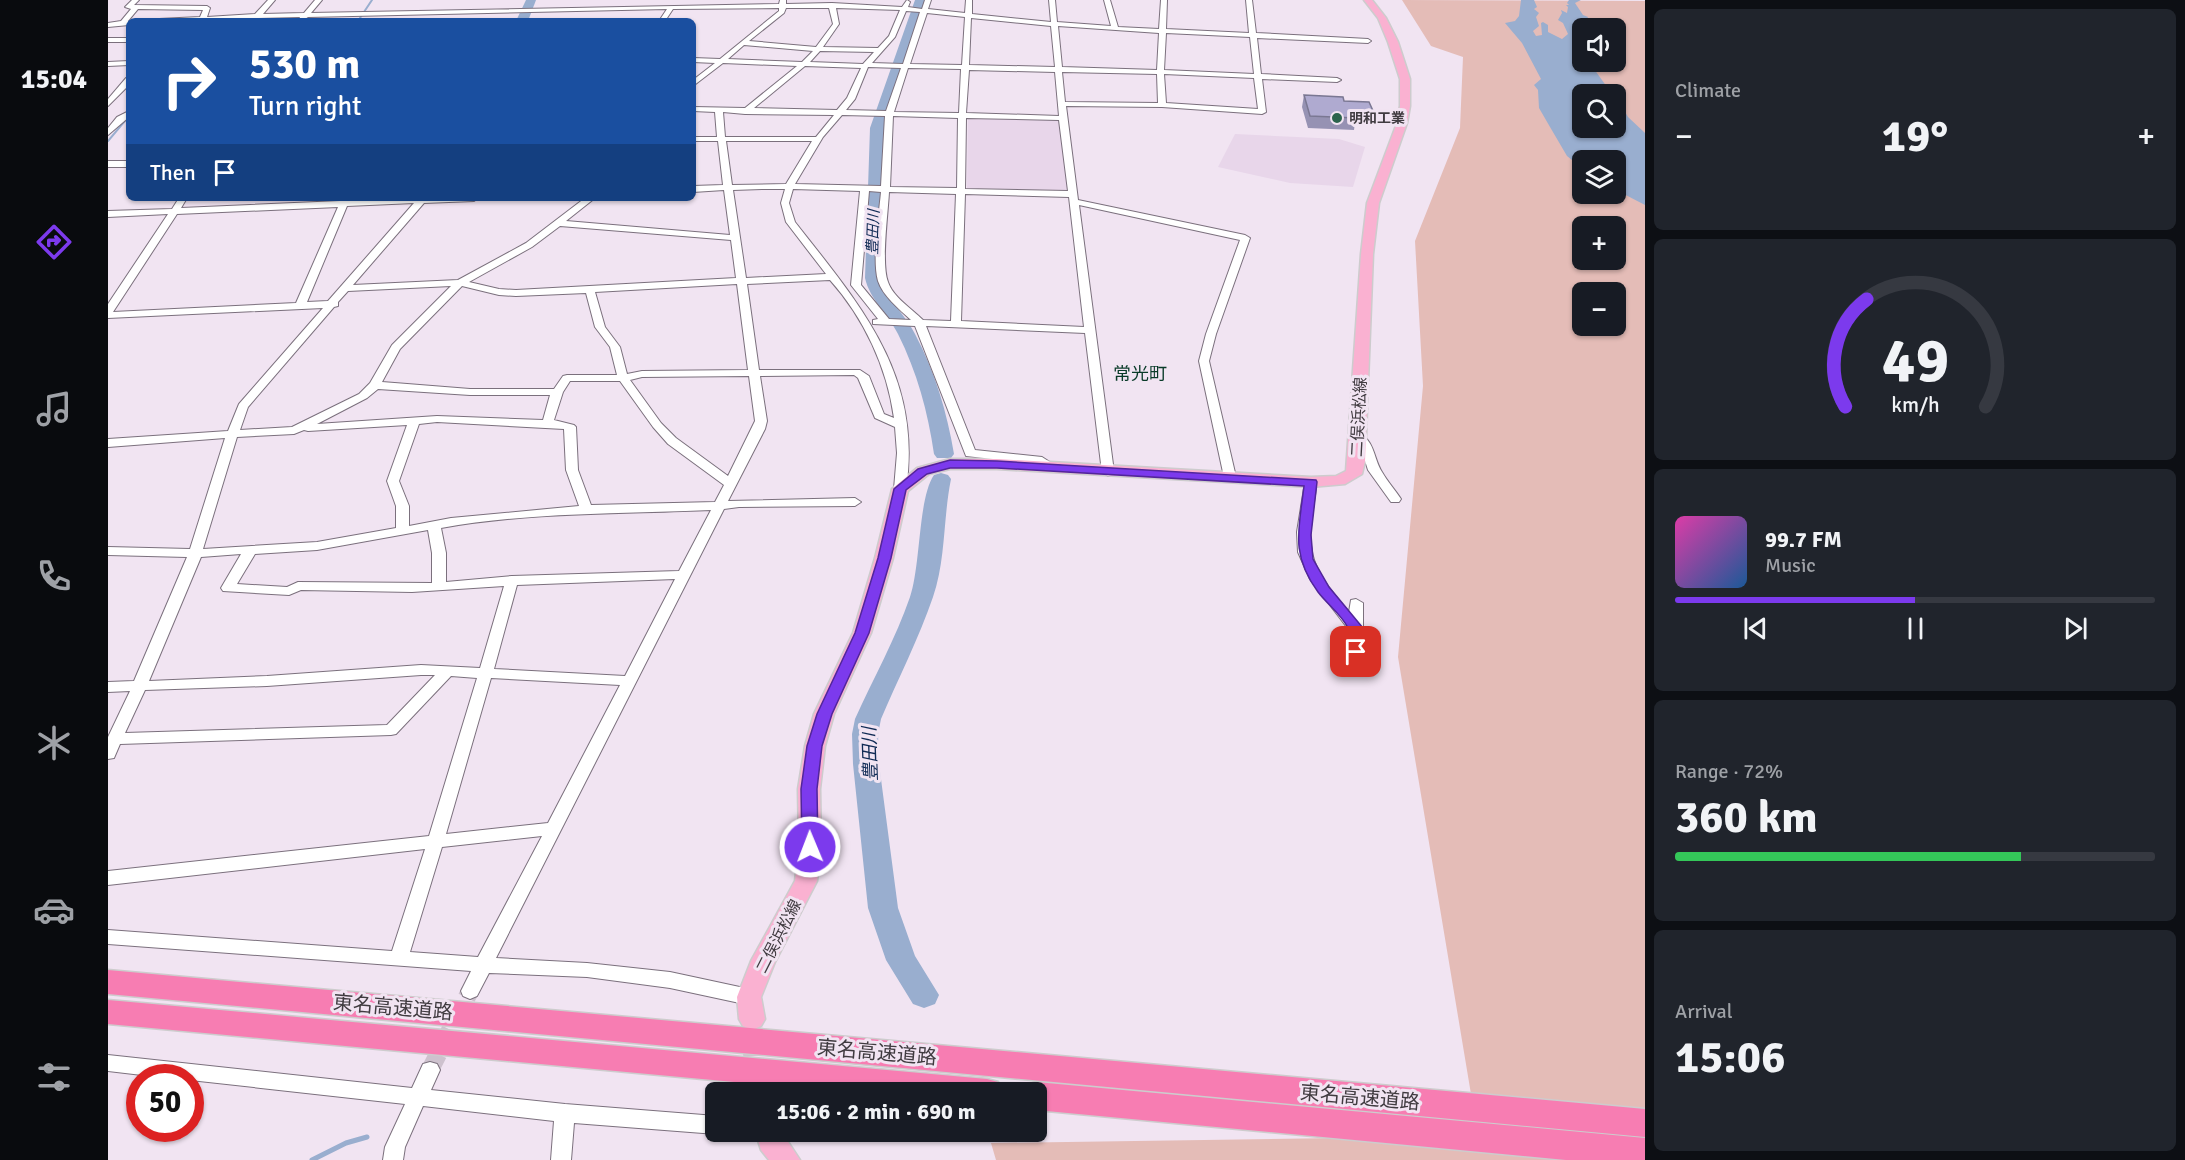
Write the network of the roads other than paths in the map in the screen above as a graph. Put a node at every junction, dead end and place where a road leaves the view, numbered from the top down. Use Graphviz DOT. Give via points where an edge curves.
graph roads {
  1 [pos="210,0"];
  2 [pos="272,0"];
  3 [pos="319,0"];
  4 [pos="525,0"];
  5 [pos="588,0"];
  6 [pos="681,0"];
  7 [pos="928,0"];
  8 [pos="969,0"];
  9 [pos="1053,0"];
  10 [pos="1107,0"];
  11 [pos="1164,0"];
  12 [pos="1249,0"];
  13 [pos="1368,0"];
  14 [pos="749,3"];
  15 [pos="783,3"];
  16 [pos="862,3"];
  17 [pos="136,4"];
  18 [pos="672,4"];
  19 [pos="832,6"];
  20 [pos="908,6"];
  21 [pos="199,8"];
  22 [pos="429,9"];
  23 [pos="580,9"];
  24 [pos="523,10"];
  25 [pos="923,10"];
  26 [pos="969,15"];
  27 [pos="129,18"];
  28 [pos="203,18"];
  29 [pos="254,18"];
  30 [pos="302,18"];
  31 [pos="424,18"];
  32 [pos="519,18"];
  33 [pos="573,18"];
  34 [pos="664,18"];
  35 [pos="126,23"];
  36 [pos="1054,24"];
  37 [pos="108,25"];
  38 [pos="1115,29"];
  39 [pos="1163,31"];
  40 [pos="1253,36"];
  41 [pos="108,40"];
  42 [pos="126,40"];
  43 [pos="1368,41"];
  44 [pos="744,43"];
  45 [pos="819,49"];
  46 [pos="880,50"];
  47 [pos="696,60"];
  48 [pos="724,61"];
  49 [pos="108,63"];
  50 [pos="126,63"];
  51 [pos="803,64"];
  52 [pos="866,65"];
  53 [pos="905,66"];
  54 [pos="965,67"];
  55 [pos="1059,69"];
  56 [pos="1161,71"];
  57 [pos="1259,77"];
  58 [pos="1337,80"];
  59 [pos="696,82"];
  60 [pos="126,83"];
  61 [pos="108,104"];
  62 [pos="1062,104"];
  63 [pos="1162,105"];
  64 [pos="696,109"];
  65 [pos="719,111"];
  66 [pos="745,112"];
  67 [pos="840,113"];
  68 [pos="889,114"];
  69 [pos="125,117"];
  70 [pos="964,117"];
  71 [pos="1064,118"];
  72 [pos="108,119"];
  73 [pos="108,133"];
  74 [pos="721,138"];
  75 [pos="696,139"];
  76 [pos="818,139"];
  77 [pos="108,164"];
  78 [pos="126,164"];
  79 [pos="789,186"];
  80 [pos="728,187"];
  81 [pos="696,189"];
  82 [pos="867,189"];
  83 [pos="885,189"];
  84 [pos="961,191"];
  85 [pos="1075,198"];
  86 [pos="181,201"];
  87 [pos="345,201"];
  88 [pos="420,201"];
  89 [pos="587,201"];
  90 [pos="175,211"];
  91 [pos="108,214"];
  92 [pos="558,224"];
  93 [pos="736,238"];
  94 [pos="831,277"];
  95 [pos="742,282"];
  96 [pos="460,283"];
  97 [pos="346,288"];
  98 [pos="590,290"];
  99 [pos="334,304"];
  100 [pos="300,306"];
  101 [pos="108,313"];
  102 [pos="864,322"];
  103 [pos="888,322"];
  104 [pos="916,322"];
  105 [pos="956,324"];
  106 [pos="1088,330"];
  107 [pos="756,372"];
  108 [pos="623,378"];
  109 [pos="375,385"];
  110 [pos="557,392"];
  111 [pos="414,421"];
  112 [pos="548,422"];
  113 [pos="901,425"];
  114 [pos="294,430"];
  115 [pos="231,435"];
  116 [pos="1357,437"];
  117 [pos="108,443"];
  118 [pos="1053,468"];
  119 [pos="1107,472"];
  120 [pos="1230,477"];
  121 [pos="1311,482"];
  122 [pos="731,484"];
  123 [pos="900,489"];
  124 [pos="1395,499"];
  125 [pos="855,502"];
  126 [pos="720,506"];
  127 [pos="586,509"];
  128 [pos="434,525"];
  129 [pos="404,529"];
  130 [pos="250,550"];
  131 [pos="108,551"];
  132 [pos="195,553"];
  133 [pos="684,575"];
  134 [pos="512,580"];
  135 [pos="439,586"];
  136 [pos="1356,603"];
  137 [pos="1356,628"];
  138 [pos="1356,652"];
  139 [pos="449,670"];
  140 [pos="486,673"];
  141 [pos="630,681"];
  142 [pos="140,685"];
  143 [pos="108,687"];
  144 [pos="115,739"];
  145 [pos="108,754"];
  146 [pos="555,828"];
  147 [pos="435,842"];
  148 [pos="108,878"];
  149 [pos="108,937"];
  150 [pos="399,958"];
  151 [pos="485,966"];
  152 [pos="108,982"];
  153 [pos="470,991"];
  154 [pos="750,1008"];
  155 [pos="108,1012"];
  156 [pos="108,1063"];
  157 [pos="430,1070"];
  158 [pos="877,1082"];
  159 [pos="416,1096"];
  160 [pos="1047,1097"];
  161 [pos="1366,1112"];
  162 [pos="565,1113"];
  163 [pos="1645,1123"];
  164 [pos="705,1124"];
  165 [pos="772,1142"];
  166 [pos="1645,1152"];
  167 [pos="393,1160"];
  168 [pos="561,1160"];
  169 [pos="786,1160"];
  1 -- 21 [label="street"];
  2 -- 29 [label="street"];
  3 -- 30 [label="street"];
  4 -- 24 [label="street"];
  5 -- 23 [label="street"];
  6 -- 18 [label="street"];
  7 -- 25 [label="street"];
  8 -- 26 [label="street"];
  9 -- 36 [label="street"];
  10 -- 38 [label="street"];
  11 -- 39 [label="street"];
  12 -- 40 [label="street"];
  13 -- 116 [label="main road, 二俣浜松線" via="1393,42 1405,79 1405,106 1373,203"];
  14 -- 15 [label="street"];
  14 -- 18 [label="street"];
  15 -- 19 [label="street"];
  15 -- 44 [label="street" via="782,12 758,27"];
  16 -- 19 [label="street"];
  16 -- 20 [label="street"];
  17 -- 21 [label="street"];
  17 -- 27 [label="street"];
  18 -- 23 [label="street"];
  18 -- 34 [label="street"];
  19 -- 45 [label="street" via="836,24"];
  20 -- 25 [label="street"];
  20 -- 46 [label="street"];
  21 -- 28 [label="street" via="207,8"];
  22 -- 24 [label="street"];
  22 -- 30 [label="street"];
  22 -- 31 [label="street"];
  23 -- 24 [label="street"];
  23 -- 33 [label="street"];
  24 -- 32 [label="street"];
  25 -- 26 [label="street"];
  25 -- 53 [label="street"];
  26 -- 36 [label="street"];
  26 -- 54 [label="street"];
  29 -- 30 [label="street"];
  35 -- 37 [label="street"];
  36 -- 38 [label="street"];
  36 -- 55 [label="street"];
  38 -- 39 [label="street"];
  39 -- 40 [label="street"];
  39 -- 56 [label="street"];
  40 -- 43 [label="street"];
  40 -- 57 [label="street"];
  41 -- 42 [label="street"];
  44 -- 45 [label="street"];
  44 -- 48 [label="street"];
  45 -- 46 [label="street"];
  45 -- 51 [label="street"];
  46 -- 52 [label="street"];
  47 -- 48 [label="street"];
  48 -- 51 [label="street"];
  48 -- 59 [label="street"];
  49 -- 50 [label="street"];
  51 -- 52 [label="street"];
  51 -- 66 [label="street"];
  52 -- 53 [label="street"];
  52 -- 67 [label="street"];
  53 -- 54 [label="street"];
  53 -- 68 [label="street"];
  54 -- 55 [label="street"];
  54 -- 70 [label="street"];
  55 -- 56 [label="street"];
  55 -- 62 [label="street"];
  56 -- 57 [label="street"];
  56 -- 63 [label="street"];
  57 -- 58 [label="street"];
  57 -- 63 [label="street" via="1262,112"];
  60 -- 61 [label="street"];
  62 -- 63 [label="street"];
  62 -- 71 [label="street"];
  64 -- 65 [label="street"];
  65 -- 66 [label="street"];
  65 -- 74 [label="street"];
  66 -- 67 [label="street"];
  67 -- 68 [label="street"];
  67 -- 76 [label="street"];
  68 -- 70 [label="street"];
  68 -- 83 [label="street"];
  69 -- 72 [label="street"];
  69 -- 73 [label="street"];
  70 -- 71 [label="street"];
  70 -- 84 [label="street"];
  71 -- 85 [label="street"];
  74 -- 75 [label="street"];
  74 -- 76 [label="street"];
  74 -- 80 [label="street"];
  76 -- 79 [label="street"];
  77 -- 78 [label="street"];
  79 -- 80 [label="street"];
  79 -- 82 [label="street"];
  79 -- 94 [label="street" via="785,203 791,222"];
  80 -- 81 [label="street"];
  80 -- 93 [label="street"];
  82 -- 83 [label="street"];
  82 -- 103 [label="street" via="856,285"];
  83 -- 84 [label="street"];
  83 -- 104 [label="street" via="883,282"];
  84 -- 85 [label="street"];
  84 -- 105 [label="street"];
  85 -- 106 [label="street"];
  85 -- 120 [label="street" via="1245,238 1204,361"];
  86 -- 90 [label="street"];
  87 -- 90 [label="street"];
  87 -- 100 [label="street"];
  88 -- 97 [label="street"];
  89 -- 92 [label="street"];
  90 -- 91 [label="street"];
  90 -- 101 [label="street"];
  92 -- 93 [label="street"];
  92 -- 96 [label="street"];
  93 -- 95 [label="street"];
  94 -- 95 [label="street"];
  94 -- 102 [label="street"];
  95 -- 98 [label="street"];
  95 -- 107 [label="street"];
  96 -- 97 [label="street"];
  96 -- 98 [label="street" via="516,293"];
  96 -- 109 [label="street" via="396,347"];
  97 -- 99 [label="street"];
  98 -- 108 [label="street" via="600,327 615,347"];
  99 -- 100 [label="street"];
  99 -- 115 [label="street" via="243,406"];
  100 -- 101 [label="street"];
  102 -- 103 [label="street"];
  102 -- 113 [label="street" via="883,357"];
  103 -- 104 [label="street"];
  104 -- 105 [label="street"];
  104 -- 118 [label="street" via="970,453 1042,460"];
  105 -- 106 [label="street"];
  106 -- 119 [label="street"];
  107 -- 108 [label="street" via="642,374"];
  107 -- 113 [label="street" via="856,372 863,376 879,416"];
  107 -- 122 [label="street" via="761,421"];
  108 -- 110 [label="street" via="567,378"];
  108 -- 122 [label="street" via="672,441"];
  109 -- 110 [label="street" via="470,392"];
  109 -- 114 [label="street" via="363,396"];
  110 -- 112 [label="street"];
  111 -- 112 [label="street"];
  111 -- 114 [label="street"];
  111 -- 129 [label="street" via="393,481 402,506"];
  112 -- 127 [label="street" via="570,427 572,470"];
  113 -- 123 [label="street" via="904,473"];
  114 -- 115 [label="street"];
  115 -- 117 [label="street"];
  115 -- 132 [label="street"];
  116 -- 121 [label="main road, 二俣浜松線" via="1354,474 1339,481"];
  116 -- 124 [label="street" via="1367,447 1374,470"];
  118 -- 119 [label="main road, 二俣浜松線"];
  118 -- 123 [label="main road, 二俣浜松線" via="950,464 923,471"];
  119 -- 120 [label="main road, 二俣浜松線"];
  120 -- 121 [label="main road, 二俣浜松線"];
  121 -- 137 [label="street" via="1304,535 1306,559 1323,589"];
  122 -- 126 [label="street"];
  123 -- 154 [label="main road, 二俣浜松線" via="862,633 824,714 815,746 809,789 806,881 763,961"];
  125 -- 126 [label="street"];
  126 -- 127 [label="street"];
  126 -- 133 [label="street"];
  127 -- 128 [label="street"];
  128 -- 129 [label="street"];
  128 -- 135 [label="street"];
  129 -- 130 [label="street" via="334,543"];
  130 -- 132 [label="street"];
  130 -- 135 [label="street" via="228,588 289,591 298,586"];
  131 -- 132 [label="street"];
  132 -- 142 [label="street"];
  133 -- 134 [label="street"];
  133 -- 141 [label="street"];
  134 -- 135 [label="street"];
  134 -- 140 [label="street"];
  136 -- 137 [label="street"];
  137 -- 138 [label="street"];
  139 -- 140 [label="street"];
  139 -- 142 [label="street"];
  139 -- 144 [label="street" via="391,730"];
  140 -- 141 [label="street"];
  140 -- 147 [label="street"];
  141 -- 146 [label="street"];
  142 -- 143 [label="street"];
  142 -- 144 [label="street"];
  144 -- 145 [label="street"];
  146 -- 147 [label="street"];
  146 -- 151 [label="street"];
  147 -- 148 [label="street"];
  147 -- 150 [label="street"];
  149 -- 150 [label="street"];
  150 -- 151 [label="street"];
  151 -- 153 [label="street"];
  151 -- 154 [label="street" via="587,970 670,980"];
  152 -- 161 [label="highway, 東名高速道路"];
  155 -- 158 [label="highway, 東名高速道路"];
  156 -- 159 [label="street"];
  157 -- 159 [label="street"];
  159 -- 162 [label="street"];
  159 -- 167 [label="street"];
  160 -- 161 [label="highway, 東名高速道路"];
  161 -- 163 [label="highway, 東名高速道路"];
  161 -- 166 [label="highway, 東名高速道路"];
  162 -- 164 [label="street"];
  162 -- 168 [label="street"];
  165 -- 169 [label="main road"];
}
